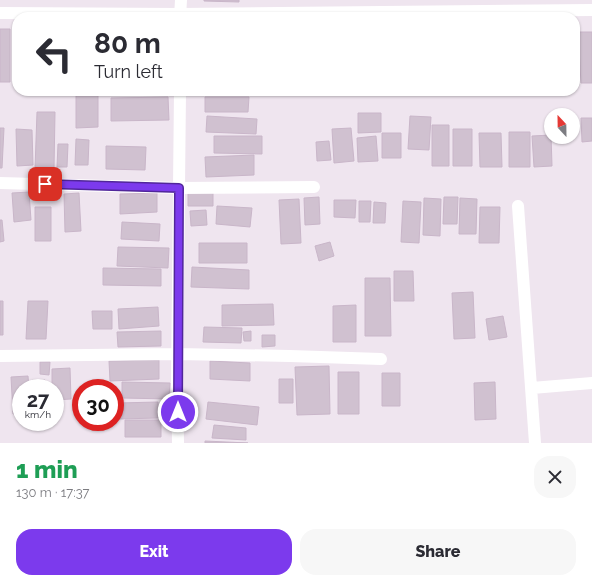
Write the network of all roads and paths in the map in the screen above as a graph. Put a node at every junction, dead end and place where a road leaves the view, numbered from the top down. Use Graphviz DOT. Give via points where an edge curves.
graph roads {
  1 [pos="181,0"];
  2 [pos="592,10"];
  3 [pos="180,12"];
  4 [pos="455,12"];
  5 [pos="0,13"];
  6 [pos="12,13"];
  7 [pos="180,96"];
  8 [pos="0,183"];
  9 [pos="314,187"];
  10 [pos="179,188"];
  11 [pos="518,206"];
  12 [pos="177,354"];
  13 [pos="0,356"];
  14 [pos="380,359"];
  15 [pos="592,383"];
  16 [pos="532,388"];
  17 [pos="178,443"];
  18 [pos="535,443"];
  1 -- 3 [label="street"];
  2 -- 4 [label="street"];
  5 -- 6 [label="street"];
  7 -- 10 [label="street"];
  8 -- 10 [label="street"];
  9 -- 10 [label="street"];
  10 -- 12 [label="street"];
  11 -- 16 [label="street"];
  12 -- 13 [label="street"];
  12 -- 14 [label="street"];
  12 -- 17 [label="street"];
  15 -- 16 [label="street"];
  16 -- 18 [label="street"];
}
